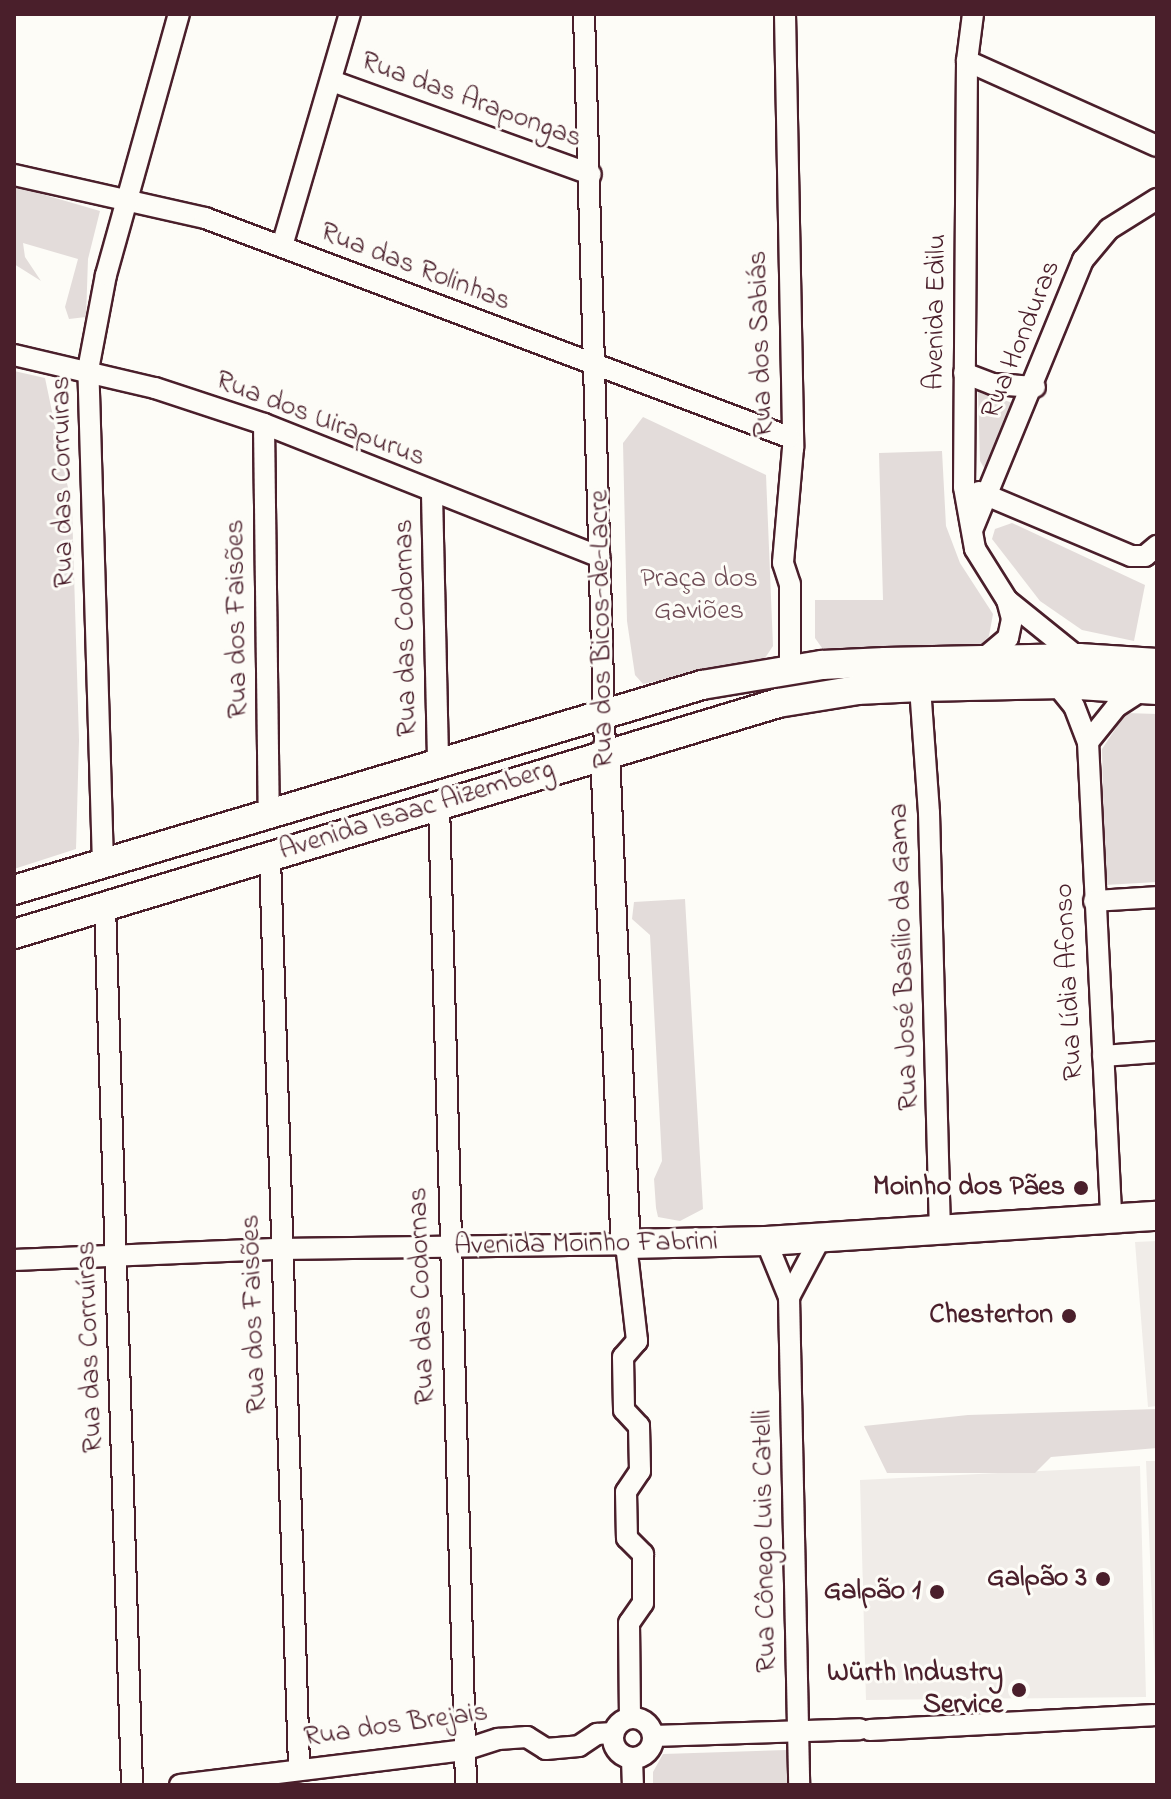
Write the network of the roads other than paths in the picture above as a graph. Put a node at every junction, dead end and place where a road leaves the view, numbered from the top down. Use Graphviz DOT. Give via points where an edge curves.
graph roads {
  1 [pos="179,14"];
  2 [pos="350,14"];
  3 [pos="584,14"];
  4 [pos="785,14"];
  5 [pos="973,14"];
  6 [pos="967,61"];
  7 [pos="332,81"];
  8 [pos="1157,146"];
  9 [pos="591,174"];
  10 [pos="14,175"];
  11 [pos="127,198"];
  12 [pos="1157,199"];
  13 [pos="282,246"];
  14 [pos="14,355"];
  15 [pos="597,366"];
  16 [pos="88,370"];
  17 [pos="964,373"];
  18 [pos="1035,387"];
  19 [pos="264,424"];
  20 [pos="789,437"];
  21 [pos="964,487"];
  22 [pos="432,494"];
  23 [pos="989,495"];
  24 [pos="973,528"];
  25 [pos="1151,551"];
  26 [pos="600,557"];
  27 [pos="1007,600"];
  28 [pos="1079,658"];
  29 [pos="982,660"];
  30 [pos="1157,663"];
  31 [pos="790,669"];
  32 [pos="1056,684"];
  33 [pos="702,685"];
  34 [pos="920,687"];
  35 [pos="1150,689"];
  36 [pos="603,712"];
  37 [pos="704,722"];
  38 [pos="1088,742"];
  39 [pos="605,752"];
  40 [pos="438,761"];
  41 [pos="439,805"];
  42 [pos="269,814"];
  43 [pos="270,858"];
  44 [pos="103,864"];
  45 [pos="14,890"];
  46 [pos="1157,897"];
  47 [pos="1094,901"];
  48 [pos="105,906"];
  49 [pos="14,934"];
  50 [pos="1157,1052"];
  51 [pos="1103,1056"];
  52 [pos="1157,1216"];
  53 [pos="1111,1218"];
  54 [pos="940,1227"];
  55 [pos="822,1235"];
  56 [pos="766,1241"];
  57 [pos="626,1244"];
  58 [pos="449,1246"];
  59 [pos="280,1249"];
  60 [pos="116,1254"];
  61 [pos="14,1260"];
  62 [pos="789,1297"];
  63 [pos="1157,1715"];
  64 [pos="630,1718"];
  65 [pos="613,1733"];
  66 [pos="797,1735"];
  67 [pos="653,1736"];
  68 [pos="464,1750"];
  69 [pos="632,1759"];
  70 [pos="299,1768"];
  71 [pos="132,1785"];
  72 [pos="180,1785"];
  73 [pos="466,1785"];
  74 [pos="633,1785"];
  75 [pos="799,1785"];
  1 -- 11 [label="street, Rua das Corruíras"];
  2 -- 7 [label="street"];
  3 -- 9 [label="street, Rua dos Bicos-de-Lacre"];
  4 -- 20 [label="street, Rua dos Sabiás"];
  5 -- 6 [label="street, Avenida Edilu"];
  6 -- 8 [label="street"];
  6 -- 17 [label="street, Avenida Edilu"];
  7 -- 9 [label="street, Rua das Arapongas"];
  7 -- 13 [label="street"];
  9 -- 15 [label="street, Rua dos Bicos-de-Lacre"];
  10 -- 11 [label="street, Rua das Rolinhas"];
  11 -- 13 [label="street, Rua das Rolinhas"];
  11 -- 16 [label="street, Rua das Corruíras"];
  12 -- 18 [label="street, Rua Honduras" via="1094,243"];
  13 -- 15 [label="street, Rua das Rolinhas"];
  14 -- 16 [label="street, Rua dos Uirapurus"];
  15 -- 20 [label="street, Rua das Rolinhas"];
  15 -- 26 [label="street, Rua dos Bicos-de-Lacre"];
  16 -- 19 [label="street, Rua dos Uirapurus"];
  16 -- 44 [label="street, Rua das Corruíras"];
  17 -- 18 [label="street" via="993,384"];
  17 -- 21 [label="street, Avenida Edilu"];
  18 -- 23 [label="street, Rua Honduras"];
  19 -- 22 [label="street, Rua dos Uirapurus"];
  19 -- 42 [label="street, Rua dos Faisões"];
  20 -- 31 [label="street, Rua dos Sabiás" via="792,481 783,563 790,584"];
  21 -- 23 [label="street"];
  21 -- 24 [label="street, Avenida Edilu"];
  22 -- 26 [label="street, Rua dos Uirapurus"];
  22 -- 40 [label="street, Rua das Codornas"];
  23 -- 24 [label="street, Rua Honduras"];
  23 -- 25 [label="street" via="1131,556"];
  24 -- 27 [label="street, Avenida Edilu" via="975,549"];
  26 -- 36 [label="street, Rua dos Bicos-de-Lacre"];
  27 -- 28 [label="street, Avenida Edilu"];
  27 -- 29 [label="street" via="1012,619 1008,638"];
  28 -- 29 [label="street, Avenida Isaac Aizemberg"];
  28 -- 30 [label="street, Avenida Isaac Aizemberg"];
  29 -- 31 [label="street, Avenida Isaac Aizemberg"];
  31 -- 33 [label="street, Avenida Isaac Aizemberg"];
  32 -- 34 [label="street, Avenida Isaac Aizemberg"];
  32 -- 35 [label="street, Avenida Isaac Aizemberg"];
  32 -- 38 [label="street, Rua Lídia Afonso" via="1074,706"];
  33 -- 36 [label="street, Avenida Isaac Aizemberg"];
  33 -- 37 [label="street" via="692,707"];
  34 -- 37 [label="street, Avenida Isaac Aizemberg" via="803,699"];
  34 -- 54 [label="street, Rua José Basílio da Gama" via="929,813"];
  35 -- 38 [label="street" via="1116,707"];
  36 -- 39 [label="street, Rua dos Bicos-de-Lacre"];
  36 -- 40 [label="street, Avenida Isaac Aizemberg"];
  37 -- 39 [label="street, Avenida Isaac Aizemberg"];
  38 -- 47 [label="street, Rua Lídia Afonso"];
  39 -- 41 [label="street, Avenida Isaac Aizemberg"];
  39 -- 57 [label="street, Rua dos Bicos-de-Lacre"];
  40 -- 42 [label="street, Avenida Isaac Aizemberg"];
  41 -- 43 [label="street, Avenida Isaac Aizemberg"];
  41 -- 58 [label="street, Rua das Codornas"];
  42 -- 44 [label="street, Avenida Isaac Aizemberg"];
  43 -- 48 [label="street, Avenida Isaac Aizemberg"];
  43 -- 59 [label="street, Rua dos Faisões"];
  44 -- 45 [label="street, Avenida Isaac Aizemberg"];
  46 -- 47 [label="street"];
  47 -- 51 [label="street, Rua Lídia Afonso"];
  48 -- 49 [label="street, Avenida Isaac Aizemberg"];
  48 -- 60 [label="street, Rua das Corruíras"];
  50 -- 51 [label="street"];
  51 -- 53 [label="street, Rua Lídia Afonso"];
  52 -- 53 [label="street, Avenida Moinho Fabrini"];
  53 -- 54 [label="street, Avenida Moinho Fabrini"];
  54 -- 55 [label="street, Avenida Moinho Fabrini"];
  55 -- 56 [label="street, Avenida Moinho Fabrini"];
  55 -- 62 [label="street, Rua Cônego Luis Catelli"];
  56 -- 57 [label="street, Avenida Moinho Fabrini"];
  56 -- 62 [label="street, Rua Cônego Luis Catelli"];
  57 -- 58 [label="street, Avenida Moinho Fabrini"];
  57 -- 64 [label="street" via="637,1341 623,1357 624,1410 639,1426 640,1471 626,1492 627,1538 643,1554 643,1603 629,1623"];
  58 -- 59 [label="street, Avenida Moinho Fabrini"];
  58 -- 68 [label="street, Rua das Codornas"];
  59 -- 60 [label="street, Avenida Moinho Fabrini"];
  59 -- 70 [label="street, Rua dos Faisões"];
  60 -- 61 [label="street, Avenida Moinho Fabrini"];
  60 -- 71 [label="street, Rua das Corruíras"];
  62 -- 66 [label="street, Rua Cônego Luis Catelli"];
  63 -- 66 [label="street"];
  64 -- 65 [label="street"];
  64 -- 67 [label="street" via="643,1720"];
  65 -- 68 [label="street, Rua dos Brejais" via="597,1734 579,1746 546,1749 527,1737"];
  65 -- 69 [label="street" via="616,1751"];
  66 -- 67 [label="street"];
  66 -- 75 [label="street, Rua Cônego Luis Catelli"];
  67 -- 69 [label="street" via="645,1755"];
  68 -- 70 [label="street, Rua dos Brejais"];
  68 -- 73 [label="street, Rua das Codornas"];
  69 -- 74 [label="street"];
  70 -- 72 [label="street, Rua dos Brejais"];
}
